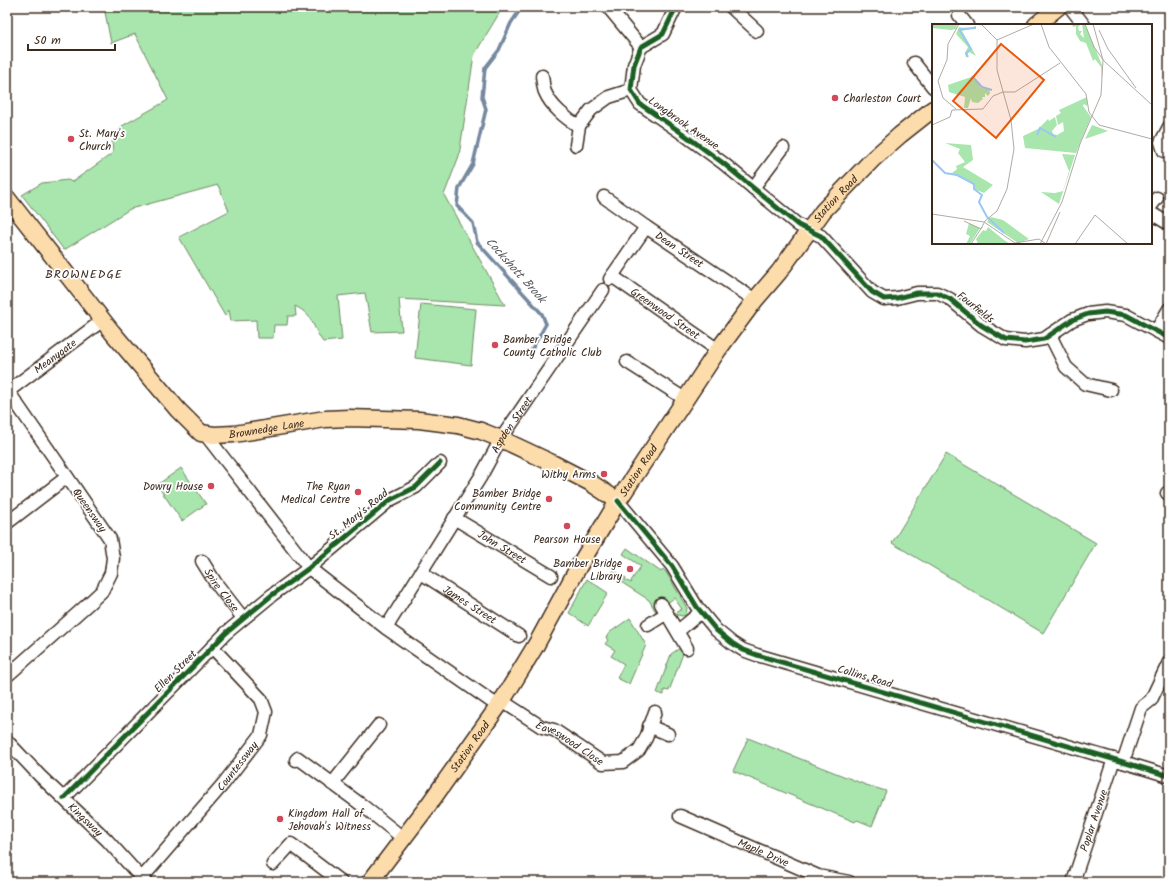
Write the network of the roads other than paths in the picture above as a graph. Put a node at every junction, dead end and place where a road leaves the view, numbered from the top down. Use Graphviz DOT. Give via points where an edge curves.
graph roads {
  1 [pos="608,7"];
  2 [pos="676,7"];
  3 [pos="731,7"];
  4 [pos="1058,7"];
  5 [pos="1070,7"];
  6 [pos="959,15"];
  7 [pos="966,24"];
  8 [pos="1037,24"];
  9 [pos="1083,24"];
  10 [pos="757,30"];
  11 [pos="641,47"];
  12 [pos="914,63"];
  13 [pos="542,76"];
  14 [pos="932,86"];
  15 [pos="631,90"];
  16 [pos="932,110"];
  17 [pos="579,126"];
  18 [pos="1169,127"];
  19 [pos="576,145"];
  20 [pos="783,148"];
  21 [pos="1164,151"];
  22 [pos="753,188"];
  23 [pos="604,197"];
  24 [pos="7,198"];
  25 [pos="1152,215"];
  26 [pos="1169,224"];
  27 [pos="646,227"];
  28 [pos="809,230"];
  29 [pos="603,290"];
  30 [pos="755,300"];
  31 [pos="1169,309"];
  32 [pos="103,320"];
  33 [pos="1156,331"];
  34 [pos="1050,335"];
  35 [pos="1169,338"];
  36 [pos="718,350"];
  37 [pos="627,362"];
  38 [pos="1111,390"];
  39 [pos="7,391"];
  40 [pos="685,399"];
  41 [pos="205,434"];
  42 [pos="501,439"];
  43 [pos="440,463"];
  44 [pos="67,477"];
  45 [pos="618,501"];
  46 [pos="454,518"];
  47 [pos="7,523"];
  48 [pos="202,561"];
  49 [pos="309,568"];
  50 [pos="421,573"];
  51 [pos="551,576"];
  52 [pos="701,612"];
  53 [pos="243,618"];
  54 [pos="648,625"];
  55 [pos="386,628"];
  56 [pos="678,631"];
  57 [pos="519,636"];
  58 [pos="212,648"];
  59 [pos="687,648"];
  60 [pos="1169,662"];
  61 [pos="7,676"];
  62 [pos="500,704"];
  63 [pos="655,712"];
  64 [pos="378,725"];
  65 [pos="649,726"];
  66 [pos="668,734"];
  67 [pos="7,741"];
  68 [pos="296,760"];
  69 [pos="1118,760"];
  70 [pos="1169,776"];
  71 [pos="332,784"];
  72 [pos="64,798"];
  73 [pos="680,816"];
  74 [pos="403,838"];
  75 [pos="273,864"];
  76 [pos="816,879"];
  77 [pos="143,880"];
  78 [pos="341,882"];
  79 [pos="370,882"];
  80 [pos="849,882"];
  81 [pos="1073,882"];
  1 -- 11 [label="street"];
  2 -- 11 [label="street" via="663,34"];
  3 -- 10 [label="street"];
  4 -- 8 [label="main road"];
  5 -- 9 [label="street"];
  6 -- 7 [label="street"];
  11 -- 15 [label="street" via="634,65"];
  12 -- 14 [label="street"];
  13 -- 17 [label="street" via="545,92 553,104 569,121"];
  15 -- 17 [label="street" via="608,97 590,110"];
  15 -- 22 [label="street, Longbrook Avenue" via="640,104"];
  16 -- 28 [label="main road, Station Road" via="873,159 823,211"];
  17 -- 19 [label="street"];
  18 -- 21 [label="street" via="1161,142"];
  20 -- 22 [label="street"];
  22 -- 28 [label="street, Longbrook Avenue" via="798,225"];
  23 -- 27 [label="street, Dean Street"];
  24 -- 32 [label="main road"];
  25 -- 26 [label="street"];
  27 -- 30 [label="street, Dean Street"];
  27 -- 36 [label="street, Greenwood Street" via="611,278"];
  28 -- 30 [label="main road, Station Road"];
  28 -- 34 [label="street, Fourfields" via="821,236 872,292 884,299 937,293 950,299 981,326 1006,340 1025,342 1044,339"];
  29 -- 42 [label="street, Aspden Street"];
  30 -- 36 [label="main road, Station Road"];
  31 -- 33 [label="street"];
  32 -- 39 [label="street, Meanygate"];
  32 -- 41 [label="main road" via="178,410 198,431"];
  33 -- 34 [label="street, Fourfields" via="1126,315 1105,312 1088,314 1072,320"];
  33 -- 35 [label="street, Fourfields"];
  34 -- 38 [label="street" via="1066,367 1085,384"];
  36 -- 40 [label="main road, Station Road"];
  37 -- 40 [label="street"];
  39 -- 44 [label="street, Queensway"];
  40 -- 45 [label="main road, Station Road"];
  41 -- 42 [label="main road, Brownedge Lane" via="234,434 325,419 374,418 458,425"];
  41 -- 49 [label="street"];
  42 -- 45 [label="main road, Brownedge Lane" via="559,466"];
  42 -- 46 [label="street, Aspden Street"];
  43 -- 49 [label="street, St. Mary's Road" via="416,487 390,500"];
  44 -- 47 [label="street"];
  44 -- 61 [label="street, Queensway" via="110,539 113,558 111,573 102,591"];
  45 -- 52 [label="street, Collins Road" via="672,566"];
  45 -- 62 [label="main road, Station Road"];
  46 -- 50 [label="street, Aspden Street"];
  46 -- 51 [label="street, John Street"];
  48 -- 53 [label="street, Spire Close"];
  49 -- 53 [label="street, Ellen Street"];
  49 -- 55 [label="street"];
  50 -- 55 [label="street, Aspden Street"];
  50 -- 57 [label="street, James Street"];
  52 -- 56 [label="street"];
  52 -- 69 [label="street, Collins Road" via="716,630 732,643 757,655"];
  53 -- 58 [label="street, Ellen Street"];
  54 -- 56 [label="street" via="664,608"];
  55 -- 62 [label="street"];
  56 -- 59 [label="street"];
  58 -- 72 [label="street, Ellen Street"];
  58 -- 77 [label="street, Countessway" via="261,698 266,712 261,735"];
  60 -- 69 [label="street, Poplar Avenue" via="1151,700 1141,708"];
  62 -- 65 [label="street, Eaveswood Close" via="554,730 603,763 623,762 639,750"];
  62 -- 74 [label="main road, Station Road"];
  63 -- 65 [label="street, Eaveswood Close"];
  64 -- 71 [label="street"];
  65 -- 66 [label="street"];
  67 -- 72 [label="street, Kingsway"];
  68 -- 71 [label="street" via="298,758"];
  69 -- 70 [label="street, Collins Road"];
  69 -- 81 [label="street, Poplar Avenue"];
  71 -- 74 [label="street"];
  72 -- 77 [label="street, Kingsway"];
  73 -- 76 [label="street, Maple Drive"];
  74 -- 79 [label="main road, Station Road"];
  75 -- 78 [label="street" via="291,844"];
  76 -- 80 [label="street, Maple Drive"];
}
